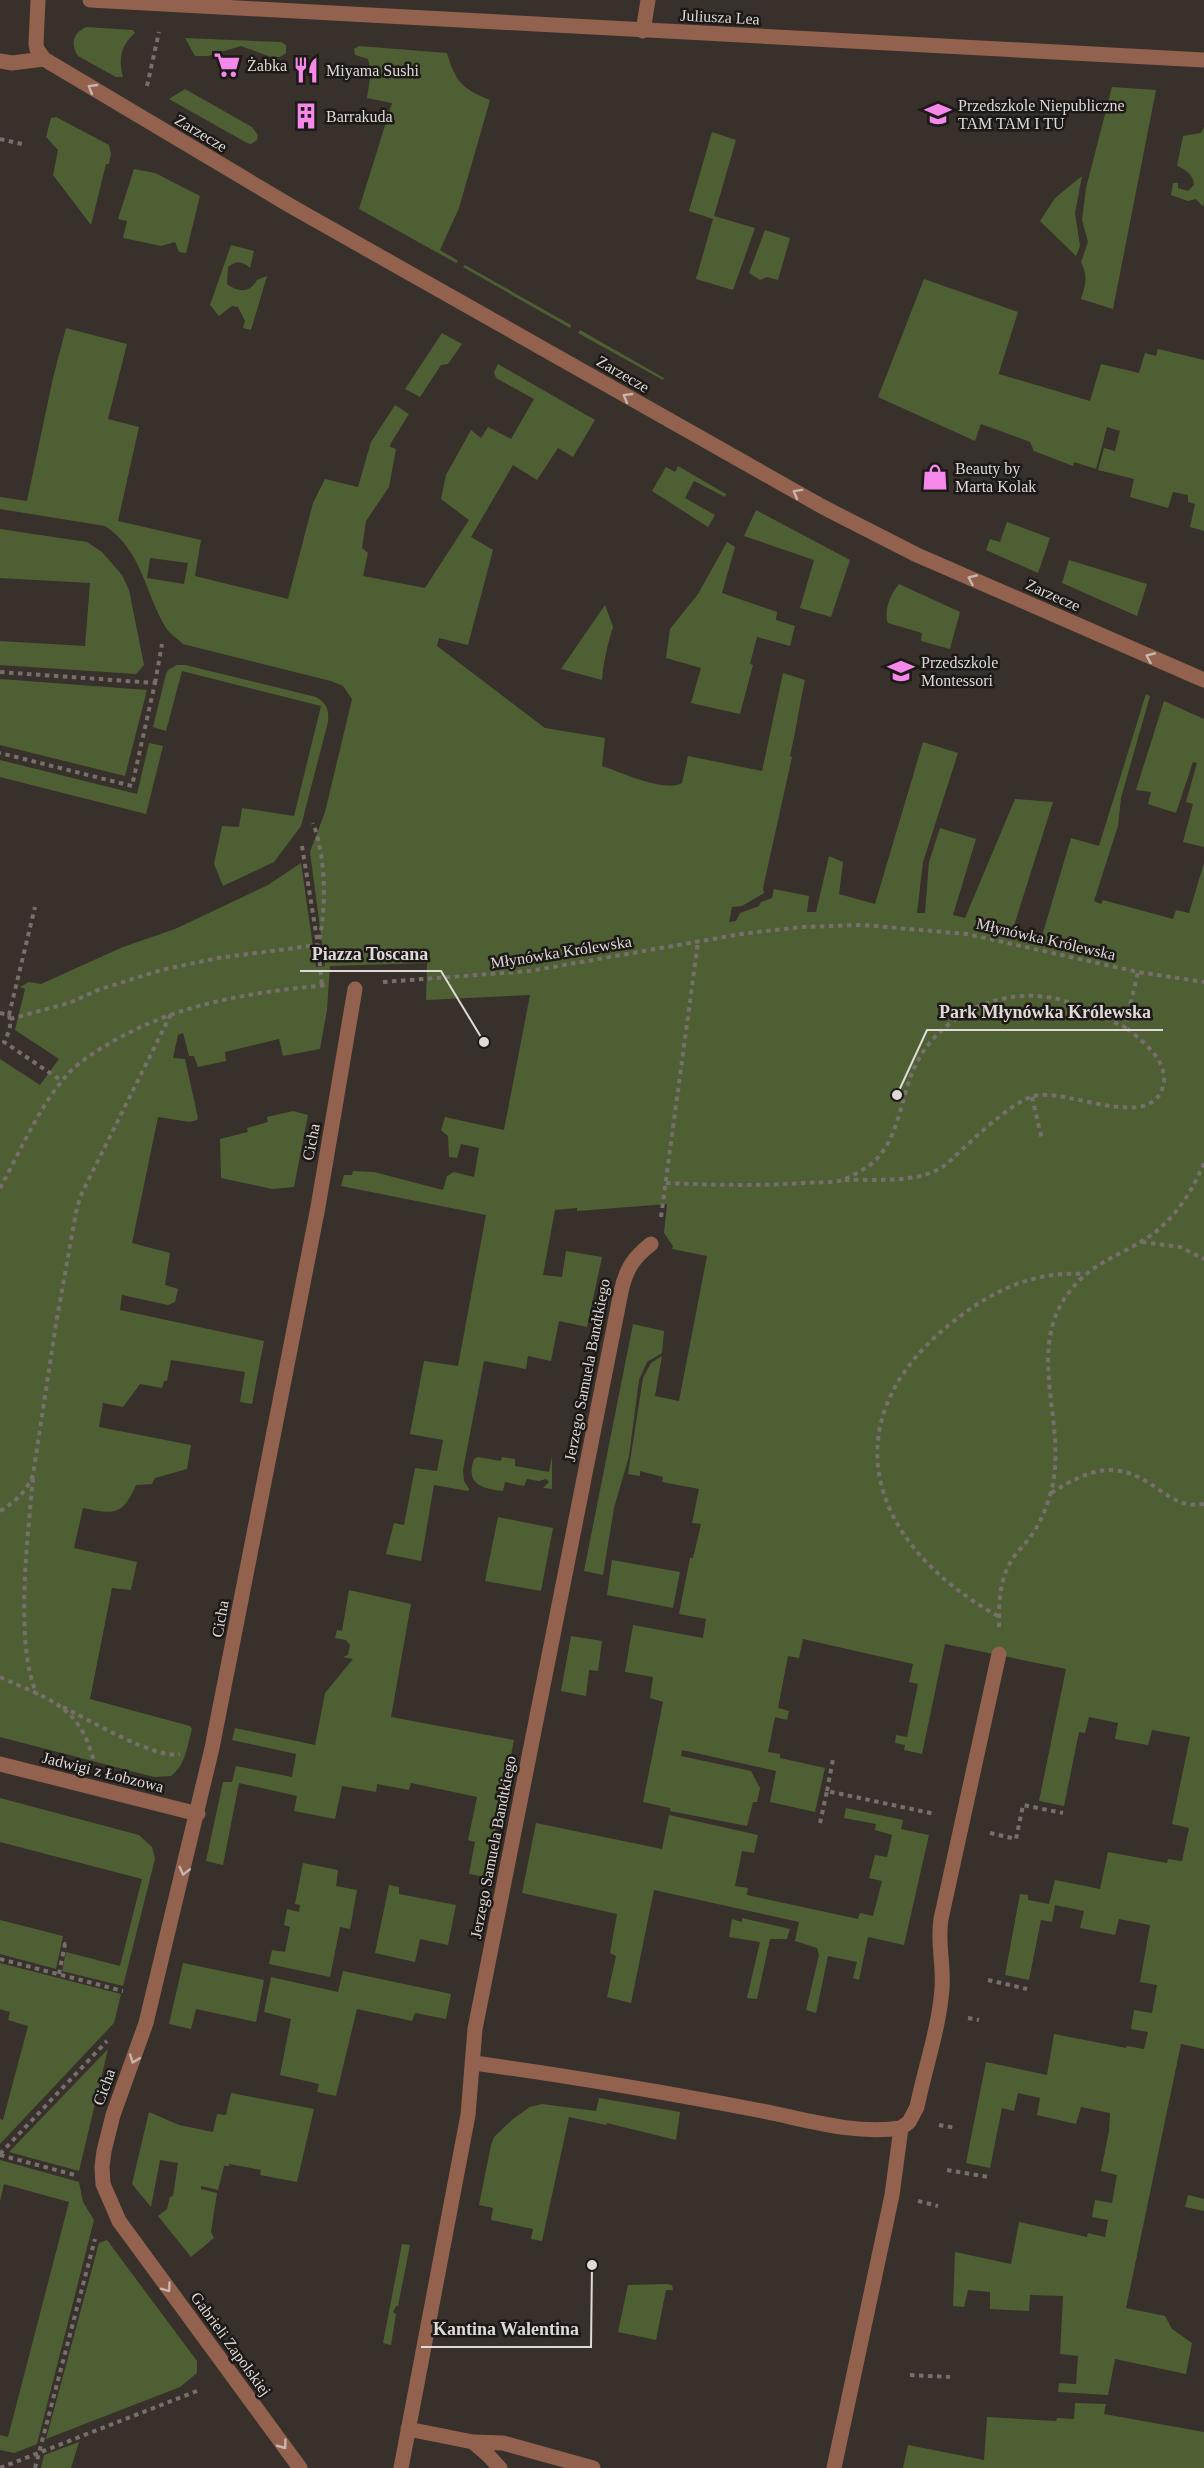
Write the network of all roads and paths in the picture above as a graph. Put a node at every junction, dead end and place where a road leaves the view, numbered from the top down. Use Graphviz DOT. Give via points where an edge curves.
graph roads {
  1 [pos="38,0"];
  2 [pos="90,0"];
  3 [pos="648,0"];
  4 [pos="160,30"];
  5 [pos="643,31"];
  6 [pos="44,59"];
  7 [pos="1204,60"];
  8 [pos="0,61"];
  9 [pos="146,93"];
  10 [pos="0,139"];
  11 [pos="26,145"];
  12 [pos="162,644"];
  13 [pos="0,672"];
  14 [pos="1204,680"];
  15 [pos="155,682"];
  16 [pos="0,753"];
  17 [pos="313,823"];
  18 [pos="302,846"];
  19 [pos="35,907"];
  20 [pos="699,942"];
  21 [pos="318,945"];
  22 [pos="1138,972"];
  23 [pos="376,982"];
  24 [pos="1204,982"];
  25 [pos="335,984"];
  26 [pos="322,986"];
  27 [pos="356,989"];
  28 [pos="0,1013"];
  29 [pos="172,1014"];
  30 [pos="10,1017"];
  31 [pos="1125,1027"];
  32 [pos="62,1081"];
  33 [pos="1032,1097"];
  34 [pos="1042,1140"];
  35 [pos="1204,1163"];
  36 [pos="841,1180"];
  37 [pos="666,1183"];
  38 [pos="0,1188"];
  39 [pos="1141,1242"];
  40 [pos="651,1244"];
  41 [pos="1204,1259"];
  42 [pos="1086,1274"];
  43 [pos="33,1475"];
  44 [pos="1051,1493"];
  45 [pos="1204,1504"];
  46 [pos="0,1511"];
  47 [pos="999,1616"];
  48 [pos="999,1654"];
  49 [pos="0,1677"];
  50 [pos="37,1695"];
  51 [pos="63,1707"];
  52 [pos="184,1752"];
  53 [pos="833,1759"];
  54 [pos="0,1764"];
  55 [pos="95,1766"];
  56 [pos="827,1791"];
  57 [pos="1063,1813"];
  58 [pos="198,1814"];
  59 [pos="820,1823"];
  60 [pos="962,1823"];
  61 [pos="69,1945"];
  62 [pos="0,1959"];
  63 [pos="59,1974"];
  64 [pos="988,1980"];
  65 [pos="1027,1989"];
  66 [pos="127,1992"];
  67 [pos="109,2038"];
  68 [pos="474,2063"];
  69 [pos="901,2128"];
  70 [pos="0,2154"];
  71 [pos="947,2170"];
  72 [pos="988,2177"];
  73 [pos="84,2178"];
  74 [pos="97,2232"];
  75 [pos="133,2241"];
  76 [pos="910,2375"];
  77 [pos="950,2377"];
  78 [pos="197,2391"];
  79 [pos="408,2429"];
  80 [pos="472,2442"];
  81 [pos="39,2451"];
  82 [pos="0,2468"];
  83 [pos="35,2468"];
  84 [pos="300,2468"];
  85 [pos="401,2468"];
  86 [pos="500,2468"];
  87 [pos="592,2468"];
  88 [pos="834,2468"];
  1 -- 6 [label="street" via="36,44"];
  2 -- 5 [label="street, Juliusza Lea"];
  3 -- 5 [label="street"];
  4 -- 9 [label="path"];
  5 -- 7 [label="street, Juliusza Lea"];
  6 -- 8 [label="street"];
  14 -- 6 [label="street, Zarzecze, one-way" via="915,554 823,507 289,206"];
  10 -- 11 [label="path"];
  12 -- 15 [label="path"];
  13 -- 15 [label="path"];
  15 -- 16 [label="path" via="132,786"];
  17 -- 21 [label="path" via="322,867 323,926"];
  18 -- 21 [label="path"];
  19 -- 30 [label="path"];
  20 -- 22 [label="path, Młynówka Królewska" via="836,925 910,927 967,934"];
  20 -- 23 [label="path, Młynówka Królewska" via="530,971"];
  20 -- 37 [label="path"];
  21 -- 26 [label="path"];
  21 -- 30 [label="path" via="161,970 69,1003"];
  22 -- 24 [label="path, Młynówka Królewska"];
  22 -- 31 [label="path"];
  25 -- 26 [label="path"];
  26 -- 29 [label="path" via="227,998"];
  27 -- 58 [label="street, Cicha" via="230,1666"];
  28 -- 30 [label="path"];
  29 -- 32 [label="path" via="106,1045"];
  29 -- 43 [label="path" via="77,1207"];
  30 -- 32 [label="path" via="11,1028 4,1042"];
  31 -- 33 [label="path" via="1151,1050 1162,1068 1162,1088 1151,1102 1127,1109 1055,1095"];
  31 -- 36 [label="path" via="1052,997 1019,995 970,1009 945,1026 923,1052 912,1071 893,1133 880,1156"];
  32 -- 38 [label="path"];
  33 -- 34 [label="path"];
  33 -- 36 [label="path" via="1012,1108 932,1174"];
  35 -- 39 [label="path" via="1179,1208"];
  36 -- 37 [label="path" via="736,1186"];
  37 -- 40 [label="path" via="658,1232"];
  39 -- 41 [label="path" via="1180,1247"];
  39 -- 42 [label="path"];
  40 -- 68 [label="street, Jerzego Samuela Bandtkiego" via="631,1262 622,1284 475,2029"];
  42 -- 44 [label="path" via="1063,1302 1050,1334 1048,1373 1056,1441"];
  42 -- 47 [label="path" via="1031,1278 1007,1287 968,1311 939,1333 912,1363 895,1387 881,1418 879,1466 890,1510 899,1528 939,1576"];
  43 -- 46 [label="path" via="16,1500"];
  43 -- 50 [label="path" via="25,1591 27,1664"];
  44 -- 45 [label="path" via="1079,1476 1096,1470 1114,1470 1141,1478 1184,1505"];
  44 -- 47 [label="path" via="1033,1533 1008,1566 1001,1586"];
  47 -- 48 [label="path"];
  48 -- 60 [label="street"];
  49 -- 50 [label="path"];
  50 -- 51 [label="path"];
  51 -- 52 [label="path" via="166,1755"];
  51 -- 55 [label="path" via="79,1722"];
  53 -- 56 [label="path"];
  54 -- 58 [label="street, Jadwigi z Łobzowa"];
  56 -- 59 [label="path"];
  56 -- 60 [label="path"];
  57 -- 60 [label="path" via="1023,1805 1016,1839"];
  58 -- 75 [label="street, Cicha, one-way" via="146,2023 113,2115 103,2159 105,2193"];
  60 -- 69 [label="street" via="940,1919 941,2000 917,2107 912,2119"];
  61 -- 63 [label="path" via="65,1944"];
  62 -- 63 [label="path"];
  63 -- 66 [label="path"];
  64 -- 65 [label="path"];
  67 -- 70 [label="path"];
  68 -- 69 [label="street" via="861,2130"];
  68 -- 79 [label="street, Jerzego Samuela Bandtkiego" via="468,2115"];
  69 -- 88 [label="street" via="892,2195"];
  70 -- 73 [label="path"];
  71 -- 72 [label="path"];
  74 -- 81 [label="path"];
  75 -- 84 [label="street, Gabrieli Zapolskiej, one-way"];
  76 -- 77 [label="path"];
  78 -- 81 [label="path"];
  79 -- 80 [label="street"];
  79 -- 85 [label="street, Jerzego Samuela Bandtkiego"];
  80 -- 86 [label="street"];
  80 -- 87 [label="street" via="503,2443"];
  81 -- 82 [label="path"];
  81 -- 83 [label="path"];
}
